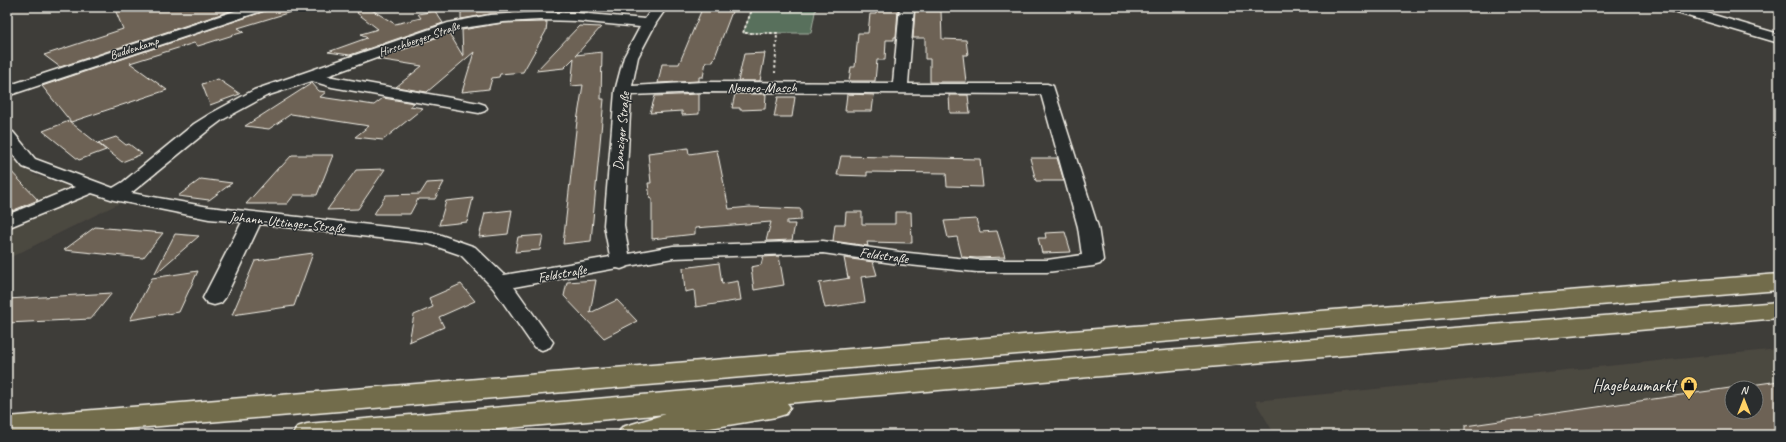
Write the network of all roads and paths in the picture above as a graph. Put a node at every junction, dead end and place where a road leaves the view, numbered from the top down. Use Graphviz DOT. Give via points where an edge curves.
graph roads {
  1 [pos="260,7"];
  2 [pos="660,7"];
  3 [pos="753,7"];
  4 [pos="907,7"];
  5 [pos="1672,7"];
  6 [pos="649,23"];
  7 [pos="1779,39"];
  8 [pos="312,76"];
  9 [pos="774,87"];
  10 [pos="900,88"];
  11 [pos="1047,89"];
  12 [pos="7,90"];
  13 [pos="623,91"];
  14 [pos="479,108"];
  15 [pos="7,136"];
  16 [pos="90,187"];
  17 [pos="114,195"];
  18 [pos="254,218"];
  19 [pos="7,222"];
  20 [pos="621,263"];
  21 [pos="1779,282"];
  22 [pos="500,283"];
  23 [pos="214,298"];
  24 [pos="1779,310"];
  25 [pos="542,342"];
  26 [pos="965,377"];
  27 [pos="7,416"];
  28 [pos="140,417"];
  29 [pos="7,428"];
  30 [pos="307,435"];
  31 [pos="632,435"];
  1 -- 12 [label="street, Buddenkamp"];
  2 -- 6 [label="street, Danziger Straße"];
  3 -- 9 [label="path" via="743,33 777,33"];
  4 -- 10 [label="street"];
  5 -- 7 [label="street"];
  6 -- 8 [label="street, Hirschberger Straße" via="555,16 477,21 452,26"];
  6 -- 13 [label="street, Danziger Straße" via="631,57"];
  8 -- 14 [label="street" via="332,82"];
  8 -- 17 [label="street, Hirschberger Straße" via="260,93 216,117"];
  9 -- 10 [label="street, Neuero-Masch"];
  9 -- 13 [label="street, Neuero-Masch"];
  10 -- 11 [label="street, Neuero-Masch"];
  11 -- 20 [label="street, Feldstraße" via="1088,227 1093,260 1047,266 977,266 823,247 673,252"];
  13 -- 20 [label="street, Danziger Straße" via="614,225"];
  15 -- 16 [label="street, Johann-Uttinger-Straße" via="29,164"];
  16 -- 17 [label="street, Johann-Uttinger-Straße"];
  16 -- 19 [label="street"];
  17 -- 18 [label="street, Johann-Uttinger-Straße" via="209,214"];
  18 -- 22 [label="street, Johann-Uttinger-Straße" via="432,238 468,251"];
  18 -- 23 [label="street"];
  20 -- 22 [label="street, Feldstraße"];
  21 -- 28 [label="highway"];
  22 -- 25 [label="street, Johann-Uttinger-Straße"];
  24 -- 26 [label="highway"];
  26 -- 30 [label="highway"];
  26 -- 31 [label="highway" via="663,425"];
  27 -- 28 [label="highway"];
  28 -- 29 [label="highway"];
}
